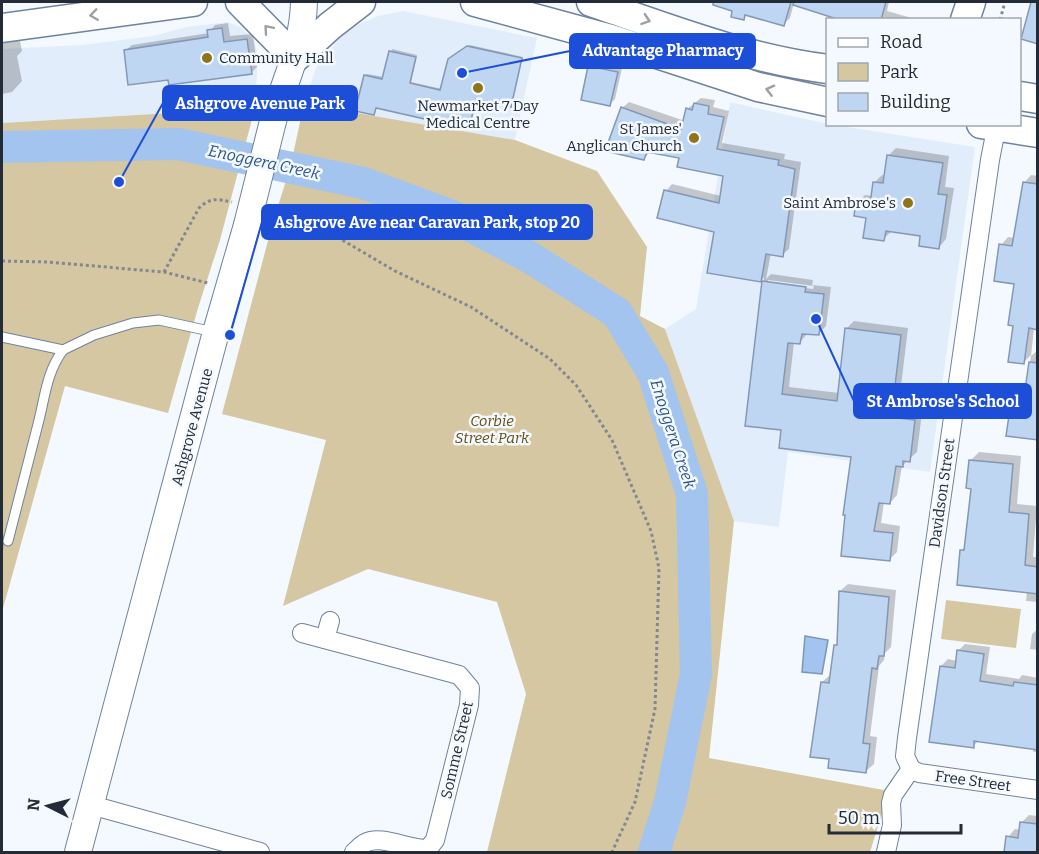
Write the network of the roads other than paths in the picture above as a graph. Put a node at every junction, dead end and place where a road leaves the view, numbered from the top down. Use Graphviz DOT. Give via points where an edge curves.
graph roads {
  1 [pos="193,2"];
  2 [pos="240,2"];
  3 [pos="304,2"];
  4 [pos="361,2"];
  5 [pos="476,2"];
  6 [pos="591,2"];
  7 [pos="971,2"];
  8 [pos="967,18"];
  9 [pos="2,28"];
  10 [pos="295,58"];
  11 [pos="826,69"];
  12 [pos="826,102"];
  13 [pos="992,126"];
  14 [pos="998,126"];
  15 [pos="1038,133"];
  16 [pos="216,332"];
  17 [pos="2,337"];
  18 [pos="63,350"];
  19 [pos="8,541"];
  20 [pos="330,621"];
  21 [pos="302,633"];
  22 [pos="325,639"];
  23 [pos="910,769"];
  24 [pos="1038,790"];
  25 [pos="91,805"];
  26 [pos="78,852"];
  27 [pos="260,852"];
  28 [pos="354,852"];
  29 [pos="886,852"];
  1 -- 9 [label="main road, one-way"];
  10 -- 2 [label="main road, one-way"];
  3 -- 10 [label="main road, Ashgrove Avenue" via="302,34"];
  4 -- 10 [label="main road"];
  12 -- 5 [label="main road, one-way" via="758,87 611,39"];
  6 -- 11 [label="main road, one-way" via="719,45"];
  7 -- 8 [label="main road"];
  10 -- 16 [label="main road, Ashgrove Avenue, bridge" via="273,121"];
  13 -- 23 [label="street, Davidson Street" via="907,738 905,756"];
  14 -- 15 [label="main road"];
  16 -- 18 [label="lane" via="159,320 133,323"];
  16 -- 25 [label="main road, Ashgrove Avenue"];
  17 -- 18 [label="lane"];
  18 -- 19 [label="lane" via="47,379"];
  20 -- 22 [label="street"];
  21 -- 22 [label="street, Somme Street"];
  22 -- 28 [label="street, Somme Street" via="459,675 470,688 435,840 428,849 418,849 378,840"];
  23 -- 24 [label="street, Free Street"];
  23 -- 29 [label="street" via="892,795 892,825"];
  25 -- 26 [label="main road, Ashgrove Avenue"];
  25 -- 27 [label="street"];
}
